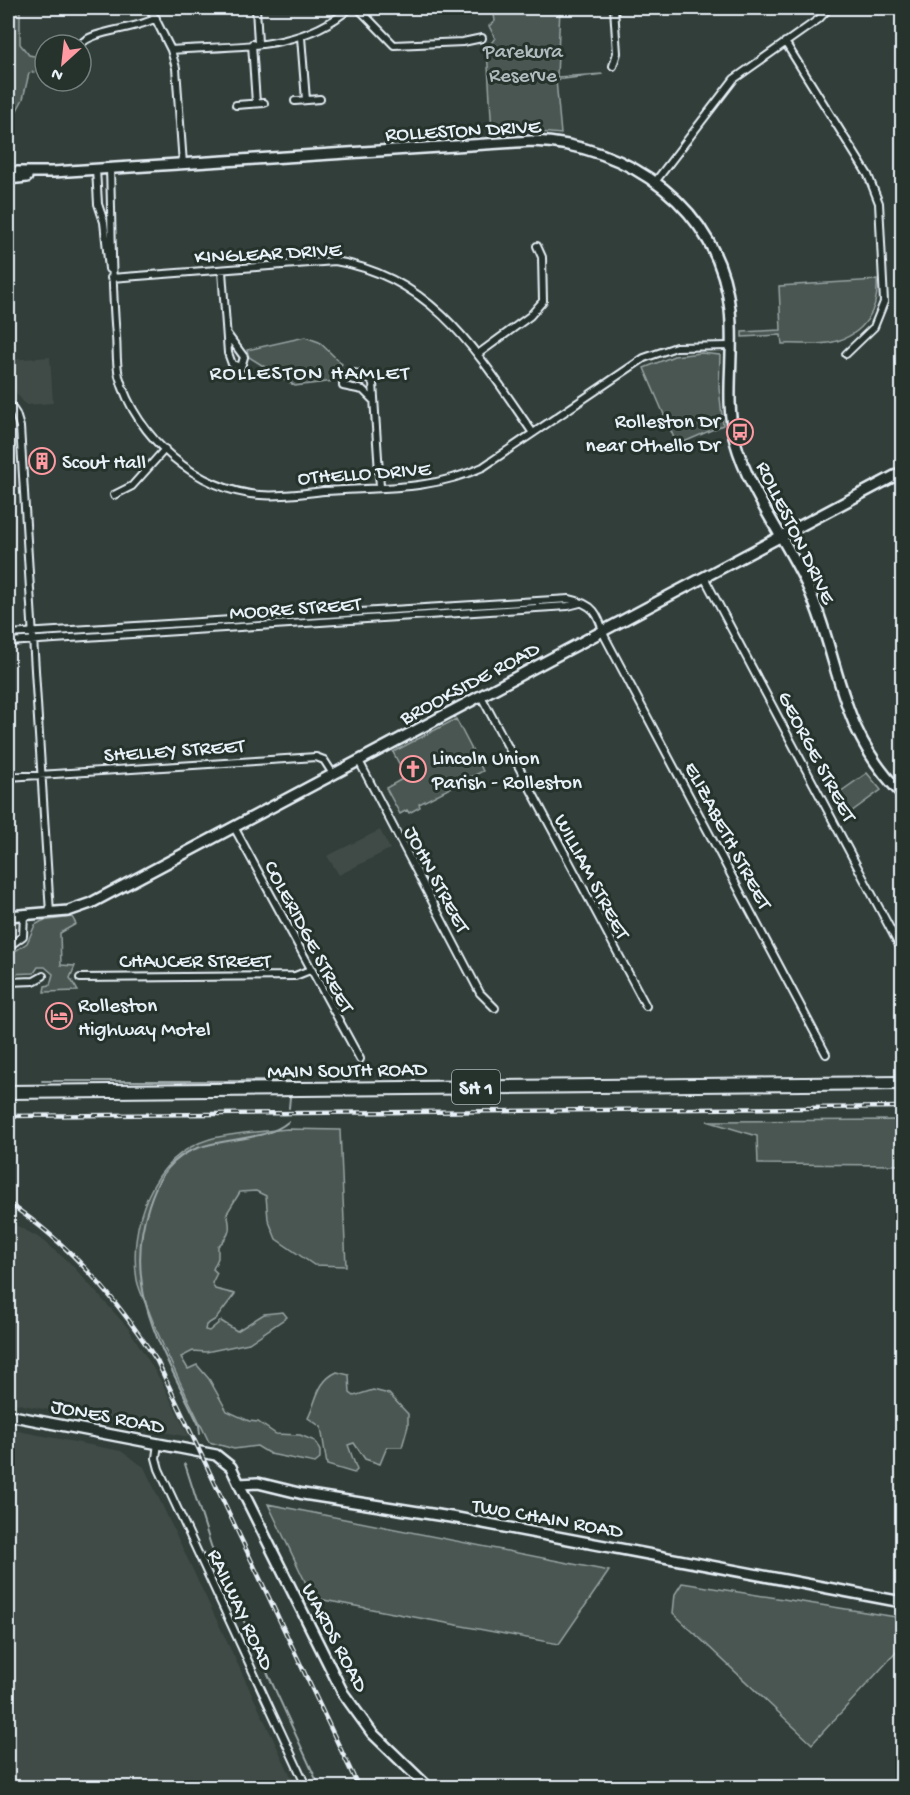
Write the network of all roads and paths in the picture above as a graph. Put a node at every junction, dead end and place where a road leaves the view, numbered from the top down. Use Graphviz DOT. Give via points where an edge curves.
graph roads {
  1 [pos="150,8"];
  2 [pos="256,8"];
  3 [pos="350,8"];
  4 [pos="358,8"];
  5 [pos="614,8"];
  6 [pos="829,8"];
  7 [pos="156,18"];
  8 [pos="93,37"];
  9 [pos="301,37"];
  10 [pos="482,38"];
  11 [pos="785,42"];
  12 [pos="255,43"];
  13 [pos="171,50"];
  14 [pos="614,66"];
  15 [pos="320,99"];
  16 [pos="306,100"];
  17 [pos="295,101"];
  18 [pos="256,103"];
  19 [pos="264,103"];
  20 [pos="236,105"];
  21 [pos="183,164"];
  22 [pos="110,169"];
  23 [pos="96,170"];
  24 [pos="8,172"];
  25 [pos="53,172"];
  26 [pos="8,179"];
  27 [pos="656,182"];
  28 [pos="537,246"];
  29 [pos="222,271"];
  30 [pos="111,275"];
  31 [pos="227,334"];
  32 [pos="730,346"];
  33 [pos="478,354"];
  34 [pos="846,354"];
  35 [pos="374,401"];
  36 [pos="8,402"];
  37 [pos="533,433"];
  38 [pos="165,449"];
  39 [pos="903,472"];
  40 [pos="380,487"];
  41 [pos="114,495"];
  42 [pos="781,536"];
  43 [pos="704,577"];
  44 [pos="584,602"];
  45 [pos="603,631"];
  46 [pos="32,633"];
  47 [pos="8,634"];
  48 [pos="32,640"];
  49 [pos="8,642"];
  50 [pos="481,696"];
  51 [pos="359,761"];
  52 [pos="333,774"];
  53 [pos="41,775"];
  54 [pos="8,777"];
  55 [pos="903,794"];
  56 [pos="234,827"];
  57 [pos="50,913"];
  58 [pos="24,914"];
  59 [pos="8,916"];
  60 [pos="8,947"];
  61 [pos="903,951"];
  62 [pos="310,970"];
  63 [pos="43,976"];
  64 [pos="80,978"];
  65 [pos="8,982"];
  66 [pos="646,1006"];
  67 [pos="495,1008"];
  68 [pos="826,1054"];
  69 [pos="360,1059"];
  70 [pos="903,1083"];
  71 [pos="8,1092"];
  72 [pos="8,1415"];
  73 [pos="158,1443"];
  74 [pos="239,1484"];
  75 [pos="903,1602"];
  76 [pos="307,1788"];
  77 [pos="429,1788"];
  1 -- 7 [label="street"];
  2 -- 12 [label="street"];
  3 -- 9 [label="street" via="326,26"];
  4 -- 10 [label="street" via="394,45"];
  5 -- 14 [label="street"];
  6 -- 11 [label="street"];
  7 -- 8 [label="street" via="143,26"];
  7 -- 13 [label="street"];
  9 -- 12 [label="street"];
  9 -- 16 [label="street"];
  11 -- 27 [label="street" via="743,70 724,89"];
  11 -- 34 [label="street" via="866,171 878,197 884,305 874,327"];
  12 -- 13 [label="street"];
  12 -- 18 [label="street"];
  13 -- 21 [label="street" via="178,86"];
  15 -- 16 [label="street"];
  16 -- 17 [label="street"];
  18 -- 19 [label="street"];
  18 -- 20 [label="street"];
  21 -- 22 [label="street, ROLLESTON DRIVE"];
  21 -- 27 [label="street, ROLLESTON DRIVE" via="532,141 594,152 626,164"];
  22 -- 23 [label="street, ROLLESTON DRIVE"];
  22 -- 30 [label="street, OTHELLO DRIVE"];
  23 -- 25 [label="street, ROLLESTON DRIVE"];
  23 -- 30 [label="street, OTHELLO DRIVE"];
  24 -- 25 [label="street, ROLLESTON DRIVE"];
  25 -- 26 [label="street, ROLLESTON DRIVE"];
  27 -- 32 [label="street, ROLLESTON DRIVE" via="690,214 712,247 728,297"];
  28 -- 33 [label="street" via="542,257 543,301 530,316"];
  29 -- 30 [label="street, KINGLEAR DRIVE"];
  29 -- 31 [label="street"];
  29 -- 33 [label="street, KINGLEAR DRIVE" via="335,261 361,265 440,310"];
  30 -- 38 [label="street, OTHELLO DRIVE" via="119,376 141,420"];
  31 -- 31 [label="street" via="244,357 241,367 232,364"];
  32 -- 37 [label="street, OTHELLO DRIVE" via="676,347 644,358"];
  32 -- 42 [label="street, ROLLESTON DRIVE" via="728,397 735,440 747,472"];
  33 -- 37 [label="street, KINGLEAR DRIVE"];
  35 -- 35 [label="street" via="363,390 345,387 341,383 343,375 350,372 370,379"];
  35 -- 40 [label="street"];
  36 -- 46 [label="street" via="20,427"];
  37 -- 40 [label="street, OTHELLO DRIVE" via="483,467 457,479 426,486"];
  38 -- 40 [label="street, OTHELLO DRIVE" via="187,469 218,487 250,494"];
  38 -- 41 [label="street" via="132,486"];
  39 -- 42 [label="street, BROOKSIDE ROAD"];
  42 -- 43 [label="street, BROOKSIDE ROAD"];
  42 -- 55 [label="street, ROLLESTON DRIVE" via="819,615 853,724 876,763"];
  43 -- 45 [label="street, BROOKSIDE ROAD"];
  43 -- 61 [label="street, GEORGE STREET"];
  44 -- 45 [label="street" via="591,606"];
  44 -- 46 [label="street, MOORE STREET" via="561,599"];
  44 -- 48 [label="street, MOORE STREET"];
  45 -- 50 [label="street, BROOKSIDE ROAD"];
  45 -- 68 [label="street, ELIZABETH STREET"];
  46 -- 47 [label="street, MOORE STREET"];
  46 -- 48 [label="street"];
  48 -- 49 [label="street, MOORE STREET"];
  48 -- 53 [label="street"];
  50 -- 51 [label="street, BROOKSIDE ROAD"];
  50 -- 66 [label="street, WILLIAM STREET"];
  51 -- 52 [label="street, BROOKSIDE ROAD"];
  51 -- 67 [label="street, JOHN STREET" via="480,993"];
  52 -- 53 [label="street, SHELLEY STREET" via="326,761 316,757"];
  52 -- 56 [label="street, BROOKSIDE ROAD"];
  53 -- 54 [label="street, SHELLEY STREET"];
  53 -- 57 [label="street"];
  56 -- 57 [label="street, BROOKSIDE ROAD" via="86,905"];
  56 -- 62 [label="street, COLERIDGE STREET"];
  57 -- 58 [label="street, BROOKSIDE ROAD"];
  58 -- 59 [label="street, BROOKSIDE ROAD"];
  58 -- 60 [label="street" via="23,936"];
  62 -- 64 [label="street, CHAUCER STREET" via="295,976"];
  62 -- 69 [label="street, COLERIDGE STREET"];
  63 -- 65 [label="street" via="34,981"];
  70 -- 71 [label="highway, MAIN SOUTH ROAD / SH 1"];
  72 -- 73 [label="street, JONES ROAD"];
  73 -- 74 [label="street, JONES ROAD" via="202,1451 225,1461"];
  73 -- 76 [label="street, RAILWAY ROAD" via="156,1458 161,1473"];
  74 -- 75 [label="street, TWO CHAIN ROAD" via="258,1483 303,1494 469,1520"];
  74 -- 77 [label="street, WARDS ROAD" via="343,1693 372,1732"];
}
